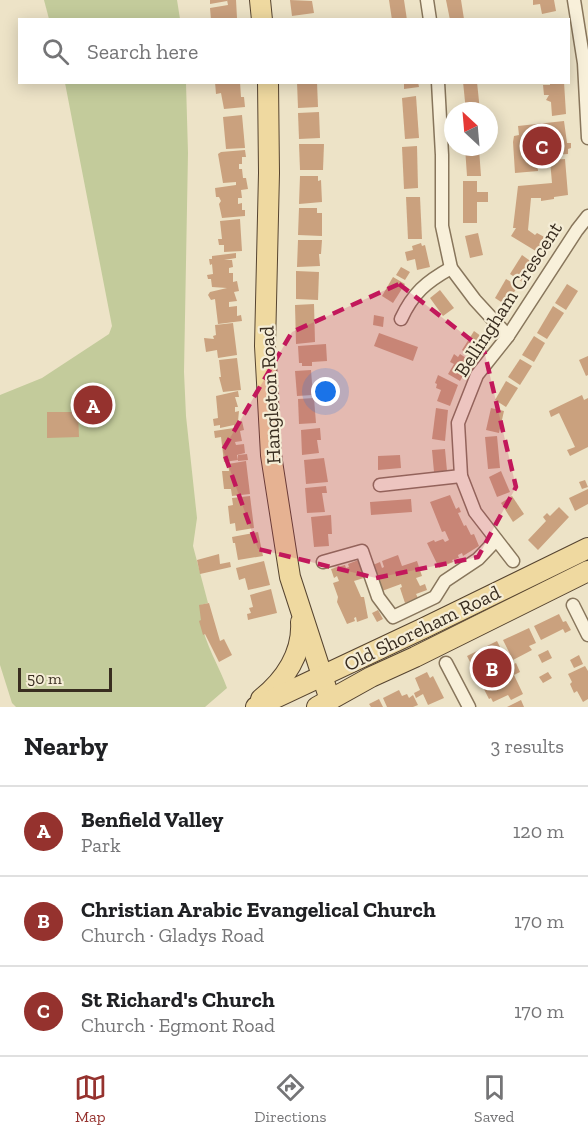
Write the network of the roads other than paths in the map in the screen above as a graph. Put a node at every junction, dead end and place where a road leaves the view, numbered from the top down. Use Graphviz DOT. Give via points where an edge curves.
graph roads {
  1 [pos="260,0"];
  2 [pos="427,0"];
  3 [pos="574,0"];
  4 [pos="262,18"];
  5 [pos="430,18"];
  6 [pos="268,84"];
  7 [pos="438,84"];
  8 [pos="588,138"];
  9 [pos="588,216"];
  10 [pos="451,268"];
  11 [pos="401,319"];
  12 [pos="507,336"];
  13 [pos="461,476"];
  14 [pos="380,485"];
  15 [pos="496,540"];
  16 [pos="588,548"];
  17 [pos="513,561"];
  18 [pos="323,562"];
  19 [pos="588,571"];
  20 [pos="573,605"];
  21 [pos="301,610"];
  22 [pos="588,635"];
  23 [pos="446,663"];
  24 [pos="323,676"];
  25 [pos="323,704"];
  26 [pos="250,707"];
  27 [pos="256,707"];
  28 [pos="469,707"];
  1 -- 4 [label="main road"];
  2 -- 5 [label="street"];
  3 -- 8 [label="street" via="584,63"];
  6 -- 21 [label="main road, Hangleton Road" via="265,346 271,454 290,576"];
  7 -- 10 [label="street" via="442,226"];
  9 -- 12 [label="street, Bellingham Crescent"];
  10 -- 11 [label="street" via="418,290"];
  10 -- 12 [label="street"];
  12 -- 13 [label="street, Bellingham Crescent" via="477,375 458,423"];
  13 -- 14 [label="street"];
  13 -- 15 [label="street, Bellingham Crescent" via="475,512"];
  15 -- 17 [label="street, Bellingham Crescent"];
  15 -- 18 [label="street" via="478,559 445,581 435,597 393,617 378,597 362,551"];
  16 -- 24 [label="main road, Old Shoreham Road"];
  19 -- 25 [label="main road, Old Shoreham Road"];
  20 -- 22 [label="street"];
  21 -- 24 [label="main road, Hangleton Road"];
  21 -- 26 [label="main road" via="300,643 291,666 270,692"];
  23 -- 28 [label="street"];
  24 -- 25 [label="main road, Hangleton Road"];
  24 -- 27 [label="main road, Old Shoreham Road"];
}
